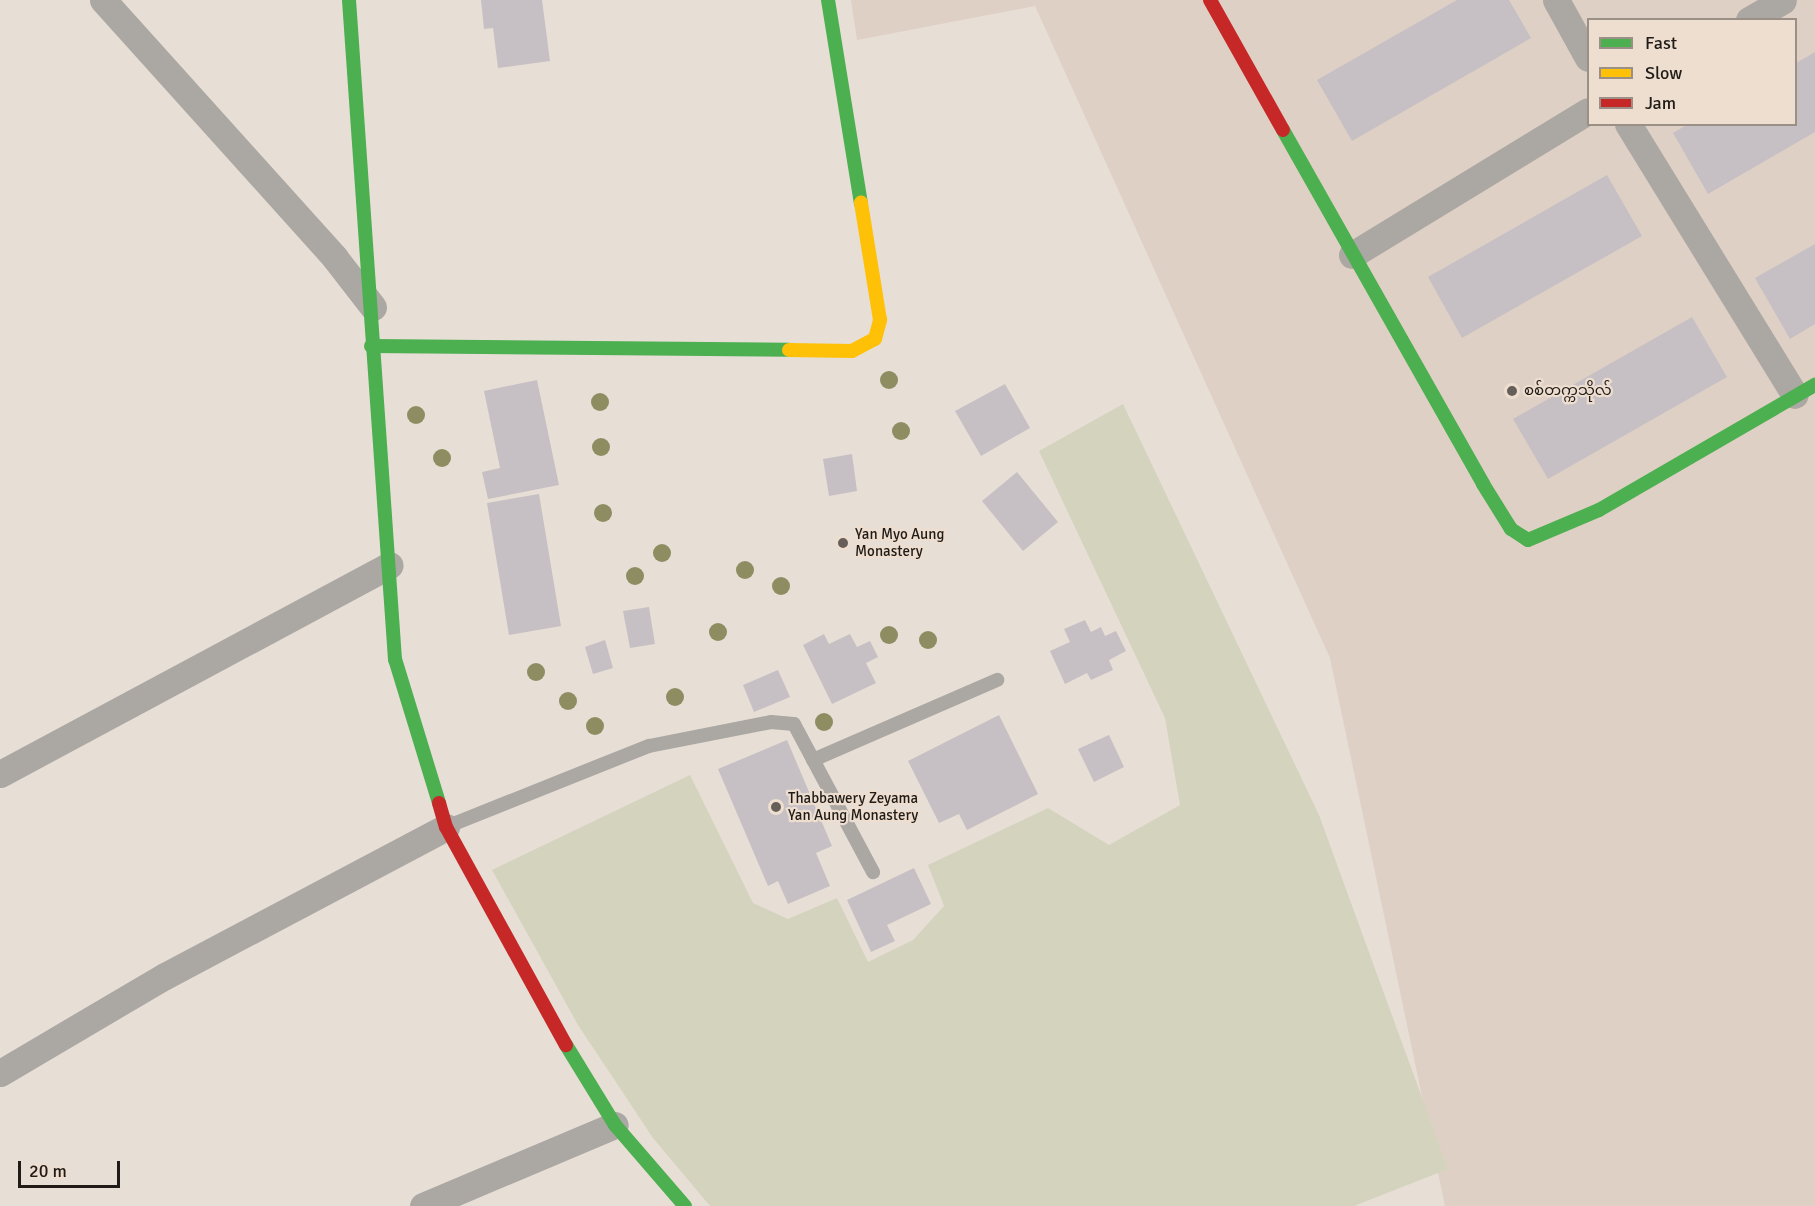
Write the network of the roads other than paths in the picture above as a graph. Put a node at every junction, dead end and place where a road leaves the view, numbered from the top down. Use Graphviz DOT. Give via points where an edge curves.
graph roads {
  1 [pos="103,0"];
  2 [pos="349,0"];
  3 [pos="828,0"];
  4 [pos="1210,0"];
  5 [pos="1556,0"];
  6 [pos="1783,0"];
  7 [pos="1752,18"];
  8 [pos="1587,56"];
  9 [pos="1587,112"];
  10 [pos="1629,126"];
  11 [pos="1352,255"];
  12 [pos="373,307"];
  13 [pos="371,346"];
  14 [pos="1805,390"];
  15 [pos="389,565"];
  16 [pos="997,680"];
  17 [pos="813,760"];
  18 [pos="0,774"];
  19 [pos="446,827"];
  20 [pos="873,872"];
  21 [pos="0,1073"];
  22 [pos="615,1125"];
  23 [pos="423,1206"];
  24 [pos="684,1206"];
  1 -- 12 [label="street" via="335,258"];
  2 -- 12 [label="street"];
  3 -- 13 [label="street" via="880,320 876,339 852,351"];
  4 -- 11 [label="street"];
  5 -- 8 [label="street"];
  6 -- 7 [label="street"];
  9 -- 11 [label="street"];
  10 -- 14 [label="street"];
  11 -- 14 [label="street" via="1483,484 1511,529 1528,540 1599,510"];
  12 -- 13 [label="street"];
  13 -- 15 [label="street"];
  15 -- 18 [label="street"];
  15 -- 19 [label="street" via="395,660"];
  16 -- 17 [label="lane"];
  17 -- 19 [label="lane" via="794,724 771,722 649,746"];
  17 -- 20 [label="lane"];
  19 -- 21 [label="street" via="165,976"];
  19 -- 22 [label="street" via="560,1035"];
  22 -- 23 [label="street"];
  22 -- 24 [label="street"];
}
